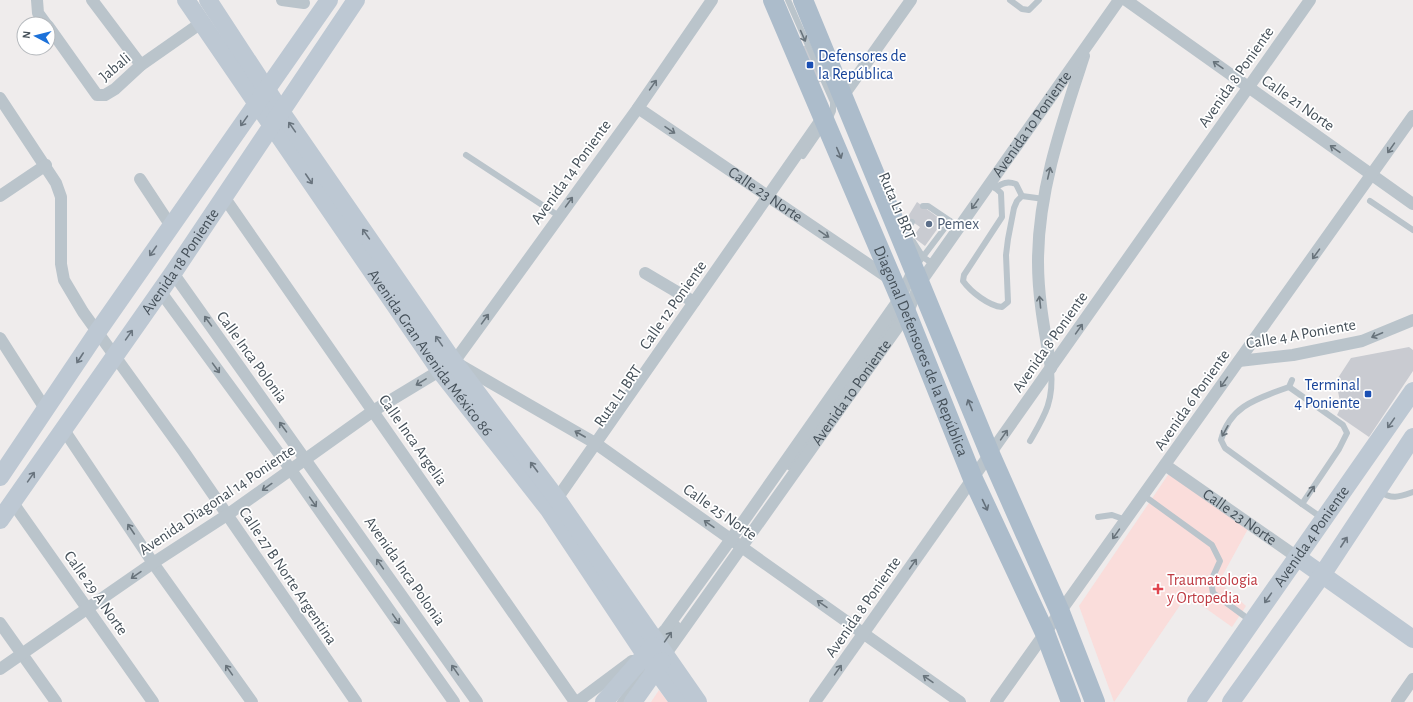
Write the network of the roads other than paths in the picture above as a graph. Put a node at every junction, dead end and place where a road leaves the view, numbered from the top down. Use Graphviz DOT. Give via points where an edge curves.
graph roads {
  1 [pos="37,0"];
  2 [pos="92,0"];
  3 [pos="186,0"];
  4 [pos="208,0"];
  5 [pos="282,0"];
  6 [pos="356,0"];
  7 [pos="712,0"];
  8 [pos="773,0"];
  9 [pos="788,0"];
  10 [pos="795,0"];
  11 [pos="803,0"];
  12 [pos="911,0"];
  13 [pos="1010,0"];
  14 [pos="1039,0"];
  15 [pos="1118,0"];
  16 [pos="1126,0"];
  17 [pos="1310,0"];
  18 [pos="326,2"];
  19 [pos="304,3"];
  20 [pos="40,16"];
  21 [pos="201,24"];
  22 [pos="56,37"];
  23 [pos="1087,45"];
  24 [pos="141,65"];
  25 [pos="1249,87"];
  26 [pos="262,96"];
  27 [pos="844,96"];
  28 [pos="0,98"];
  29 [pos="638,108"];
  30 [pos="1413,116"];
  31 [pos="276,117"];
  32 [pos="825,120"];
  33 [pos="466,155"];
  34 [pos="46,165"];
  35 [pos="1372,174"];
  36 [pos="140,179"];
  37 [pos="993,186"];
  38 [pos="0,196"];
  39 [pos="1022,196"];
  40 [pos="224,197"];
  41 [pos="770,198"];
  42 [pos="1044,199"];
  43 [pos="1370,201"];
  44 [pos="1413,204"];
  45 [pos="923,206"];
  46 [pos="559,216"];
  47 [pos="955,224"];
  48 [pos="171,226"];
  49 [pos="1413,230"];
  50 [pos="173,273"];
  51 [pos="645,273"];
  52 [pos="912,283"];
  53 [pos="160,291"];
  54 [pos="694,302"];
  55 [pos="1413,320"];
  56 [pos="98,331"];
  57 [pos="0,338"];
  58 [pos="115,355"];
  59 [pos="1239,361"];
  60 [pos="447,366"];
  61 [pos="1051,368"];
  62 [pos="1292,380"];
  63 [pos="1289,387"];
  64 [pos="1413,391"];
  65 [pos="46,410"];
  66 [pos="373,412"];
  67 [pos="64,430"];
  68 [pos="1413,437"];
  69 [pos="1030,441"];
  70 [pos="597,445"];
  71 [pos="990,454"];
  72 [pos="306,459"];
  73 [pos="1165,465"];
  74 [pos="291,470"];
  75 [pos="0,477"];
  76 [pos="973,479"];
  77 [pos="1378,490"];
  78 [pos="1413,492"];
  79 [pos="1143,495"];
  80 [pos="13,503"];
  81 [pos="556,504"];
  82 [pos="1302,504"];
  83 [pos="228,515"];
  84 [pos="1098,517"];
  85 [pos="1324,519"];
  86 [pos="0,520"];
  87 [pos="1126,520"];
  88 [pos="735,543"];
  89 [pos="1297,557"];
  90 [pos="153,563"];
  91 [pos="1322,575"];
  92 [pos="88,608"];
  93 [pos="1060,612"];
  94 [pos="1252,622"];
  95 [pos="0,623"];
  96 [pos="1045,633"];
  97 [pos="864,634"];
  98 [pos="1413,639"];
  99 [pos="652,653"];
  100 [pos="22,654"];
  101 [pos="0,669"];
  102 [pos="1413,679"];
  103 [pos="56,702"];
  104 [pos="153,702"];
  105 [pos="252,702"];
  106 [pos="356,702"];
  107 [pos="454,702"];
  108 [pos="477,702"];
  109 [pos="576,702"];
  110 [pos="604,702"];
  111 [pos="611,702"];
  112 [pos="620,702"];
  113 [pos="633,702"];
  114 [pos="679,702"];
  115 [pos="698,702"];
  116 [pos="815,702"];
  117 [pos="960,702"];
  118 [pos="996,702"];
  119 [pos="1071,702"];
  120 [pos="1096,702"];
  121 [pos="1196,702"];
  122 [pos="1231,702"];
  123 [pos="1397,702"];
  1 -- 20 [label="street"];
  2 -- 24 [label="street"];
  3 -- 21 [label="street, Avenida Gran Avenida México 86"];
  4 -- 26 [label="street, Avenida Gran Avenida México 86"];
  5 -- 19 [label="street"];
  6 -- 31 [label="street, Avenida 18 Poniente"];
  29 -- 7 [label="street, Avenida 14 Poniente, one-way"];
  8 -- 32 [label="main road, Diagonal Defensores de la República"];
  9 -- 32 [label="lane, one-way" via="833,102 832,113"];
  10 -- 52 [label="lane, Ruta L1 BRT"];
  11 -- 27 [label="main road, Diagonal Defensores de la República"];
  12 -- 27 [label="street"];
  13 -- 14 [label="lane" via="1022,9 1029,10"];
  15 -- 23 [label="street, Avenida 10 Poniente"];
  25 -- 16 [label="street, Calle 21 Norte, one-way"];
  17 -- 25 [label="street, Avenida 8 Poniente"];
  18 -- 26 [label="street, Avenida 18 Poniente"];
  21 -- 24 [label="street, Jabali"];
  21 -- 26 [label="street, Avenida Gran Avenida México 86"];
  22 -- 24 [label="street, Jabali" via="97,95 105,96"];
  23 -- 37 [label="street, Avenida 10 Poniente"];
  42 -- 23 [label="street, one-way" via="1056,141"];
  35 -- 25 [label="street, Calle 21 Norte, one-way"];
  61 -- 25 [label="street, Avenida 8 Poniente, one-way"];
  26 -- 31 [label="street, Avenida Gran Avenida México 86"];
  26 -- 48 [label="street, Avenida 18 Poniente, one-way"];
  27 -- 52 [label="main road, Diagonal Defensores de la República" via="907,230"];
  28 -- 34 [label="street, Calle 27 B Norte Argentina"];
  29 -- 41 [label="street, Calle 23 Norte, one-way"];
  46 -- 29 [label="street, Avenida 14 Poniente, one-way"];
  30 -- 35 [label="street, Avenida 6 Poniente, one-way"];
  31 -- 40 [label="street, Avenida 18 Poniente"];
  31 -- 60 [label="street, Avenida Gran Avenida México 86"];
  32 -- 41 [label="street, Calle 12 Poniente"];
  32 -- 52 [label="main road, Diagonal Defensores de la República, one-way"];
  33 -- 46 [label="lane"];
  34 -- 38 [label="street"];
  34 -- 56 [label="street, Calle 27 B Norte Argentina" via="61,197 61,264 64,280"];
  35 -- 44 [label="street, Calle 21 Norte"];
  35 -- 59 [label="street, Avenida 6 Poniente, one-way"];
  36 -- 48 [label="street"];
  37 -- 39 [label="lane" via="1011,182 1016,184"];
  37 -- 39 [label="lane" via="1001,193 1002,217 964,275 963,282 995,306 1002,307 1008,302 1008,239 1014,208"];
  37 -- 47 [label="street, Avenida 10 Poniente, one-way"];
  39 -- 42 [label="lane"];
  40 -- 50 [label="street, Avenida 18 Poniente"];
  40 -- 66 [label="street, Calle Inca Argelia"];
  41 -- 52 [label="street, Calle 23 Norte, one-way"];
  41 -- 54 [label="street, Calle 12 Poniente"];
  41 -- 70 [label="lane, Ruta L1 BRT"];
  61 -- 42 [label="street, one-way" via="1040,303 1038,262"];
  43 -- 49 [label="lane"];
  45 -- 47 [label="lane" via="928,206"];
  60 -- 46 [label="street, Avenida 14 Poniente, one-way"];
  47 -- 52 [label="street, Avenida 10 Poniente"];
  48 -- 56 [label="street, Avenida 18 Poniente, one-way"];
  50 -- 53 [label="street, Avenida 18 Poniente"];
  72 -- 50 [label="street, Calle Inca Polonia, one-way"];
  51 -- 54 [label="street"];
  71 -- 52 [label="main road, Diagonal Defensores de la República, one-way"];
  52 -- 76 [label="main road, Diagonal Defensores de la República"];
  52 -- 88 [label="street, Avenida 10 Poniente"];
  52 -- 88 [label="street, Avenida 10 Poniente"];
  58 -- 53 [label="street, Avenida 18 Poniente, one-way"];
  53 -- 74 [label="street, one-way"];
  54 -- 70 [label="street, Calle 12 Poniente"];
  55 -- 59 [label="street, Calle 4 A Poniente, one-way" via="1362,342 1293,355"];
  56 -- 58 [label="street, Calle 27 B Norte Argentina"];
  56 -- 65 [label="street, Avenida 18 Poniente, one-way"];
  57 -- 65 [label="street"];
  58 -- 67 [label="street, Avenida 18 Poniente"];
  58 -- 83 [label="street, Calle 27 B Norte Argentina"];
  59 -- 73 [label="street, Avenida 6 Poniente, one-way"];
  60 -- 66 [label="street, Avenida Diagonal 14 Poniente, one-way"];
  70 -- 60 [label="street, Calle 25 Norte, one-way"];
  60 -- 81 [label="street, Avenida Gran Avenida México 86"];
  61 -- 69 [label="lane" via="1049,406"];
  71 -- 61 [label="street, Avenida 8 Poniente, one-way"];
  62 -- 63 [label="lane"];
  82 -- 63 [label="lane, one-way" via="1347,433 1343,425"];
  63 -- 82 [label="lane, one-way" via="1242,406 1221,440 1225,448"];
  64 -- 85 [label="street, Avenida 4 Poniente, one-way"];
  65 -- 75 [label="street, Avenida 18 Poniente"];
  66 -- 72 [label="street, Avenida Diagonal 14 Poniente"];
  66 -- 109 [label="street, Calle Inca Argelia"];
  80 -- 67 [label="street, Avenida 18 Poniente, one-way"];
  90 -- 67 [label="street, one-way"];
  68 -- 77 [label="street, Avenida 4 Poniente"];
  70 -- 81 [label="street, Calle 12 Poniente"];
  88 -- 70 [label="street, Calle 25 Norte, one-way"];
  71 -- 76 [label="street, Avenida 8 Poniente"];
  71 -- 93 [label="main road, Diagonal Defensores de la República"];
  72 -- 74 [label="street, Avenida Diagonal 14 Poniente"];
  108 -- 72 [label="street, Avenida Inca Polonia, one-way"];
  73 -- 79 [label="street, Avenida 6 Poniente"];
  73 -- 89 [label="street, Calle 23 Norte"];
  74 -- 83 [label="street, Avenida Diagonal 14 Poniente, one-way"];
  74 -- 107 [label="street, one-way"];
  76 -- 96 [label="main road, Diagonal Defensores de la República, one-way"];
  97 -- 76 [label="street, Avenida 8 Poniente, one-way"];
  77 -- 78 [label="lane" via="1385,496 1396,498"];
  91 -- 77 [label="street, Avenida 4 Poniente, one-way"];
  79 -- 87 [label="street, Avenida 6 Poniente"];
  79 -- 94 [label="lane" via="1212,545 1220,560 1211,581 1213,593"];
  80 -- 86 [label="street, Avenida 18 Poniente"];
  80 -- 92 [label="street, Calle 29 A Norte"];
  81 -- 99 [label="street, Avenida Gran Avenida México 86"];
  82 -- 85 [label="lane"];
  83 -- 90 [label="street, Avenida Diagonal 14 Poniente"];
  83 -- 106 [label="street, Calle 27 B Norte Argentina"];
  84 -- 87 [label="lane" via="1112,515"];
  85 -- 89 [label="street, Avenida 4 Poniente"];
  87 -- 93 [label="street, Avenida 6 Poniente, one-way"];
  97 -- 88 [label="street, Calle 25 Norte, one-way"];
  99 -- 88 [label="street, Avenida 10 Poniente, one-way"];
  88 -- 99 [label="street, Avenida 10 Poniente"];
  89 -- 91 [label="street, Calle 23 Norte"];
  89 -- 94 [label="street, Avenida 4 Poniente, one-way"];
  90 -- 92 [label="street, Avenida Diagonal 14 Poniente, one-way"];
  105 -- 90 [label="street, one-way"];
  91 -- 98 [label="street, Calle 23 Norte"];
  91 -- 122 [label="street, Avenida 4 Poniente"];
  92 -- 100 [label="street, Avenida Diagonal 14 Poniente"];
  92 -- 104 [label="street, Calle 29 A Norte"];
  93 -- 96 [label="street, Avenida 6 Poniente"];
  93 -- 120 [label="main road, Diagonal Defensores de la República"];
  94 -- 121 [label="street, Avenida 4 Poniente"];
  95 -- 100 [label="street"];
  96 -- 118 [label="street, Avenida 6 Poniente"];
  96 -- 119 [label="main road, Diagonal Defensores de la República"];
  116 -- 97 [label="street, Avenida 8 Poniente, one-way"];
  117 -- 97 [label="street, Calle 25 Norte, one-way"];
  99 -- 109 [label="street"];
  99 -- 110 [label="street, Avenida 10 Poniente"];
  99 -- 111 [label="lane"];
  99 -- 112 [label="lane"];
  99 -- 113 [label="street, Avenida 10 Poniente"];
  99 -- 114 [label="street, Avenida Gran Avenida México 86"];
  99 -- 115 [label="street, Avenida Gran Avenida México 86"];
  100 -- 101 [label="street, Avenida Diagonal 14 Poniente"];
  100 -- 103 [label="street"];
  102 -- 123 [label="street"];
}
